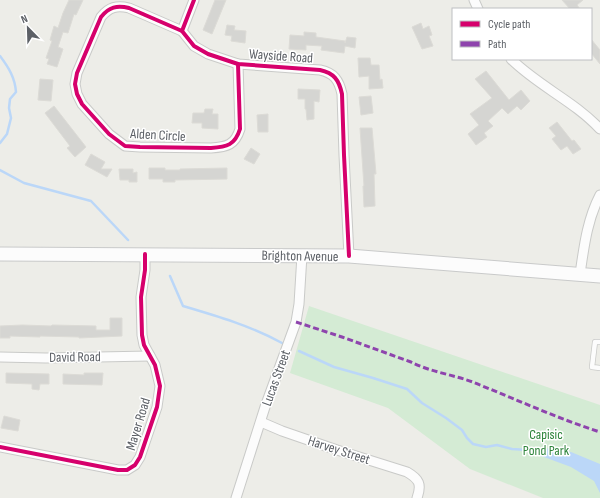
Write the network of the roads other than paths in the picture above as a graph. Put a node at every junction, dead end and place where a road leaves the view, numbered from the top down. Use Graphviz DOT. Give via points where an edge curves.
graph roads {
  1 [pos="194,0"];
  2 [pos="182,31"];
  3 [pos="512,60"];
  4 [pos="238,64"];
  5 [pos="600,129"];
  6 [pos="600,195"];
  7 [pos="0,254"];
  8 [pos="145,254"];
  9 [pos="302,255"];
  10 [pos="349,256"];
  11 [pos="580,274"];
  12 [pos="600,276"];
  13 [pos="600,342"];
  14 [pos="150,356"];
  15 [pos="0,357"];
  16 [pos="600,368"];
  17 [pos="261,422"];
  18 [pos="0,447"];
  19 [pos="236,498"];
  20 [pos="417,498"];
  1 -- 2 [label="street"];
  2 -- 4 [label="street, Wayside Road" via="194,46 208,54"];
  2 -- 4 [label="street, Alden Circle" via="121,6 113,6 101,17 76,73 75,84 82,104 109,134 125,146 211,148 230,144 237,138 240,129"];
  3 -- 5 [label="street" via="527,74 578,108"];
  4 -- 10 [label="street, Wayside Road" via="320,70 329,72 336,78 342,94"];
  6 -- 11 [label="street" via="591,214"];
  7 -- 8 [label="main road, Brighton Avenue"];
  8 -- 9 [label="main road, Brighton Avenue"];
  8 -- 14 [label="street, Mayer Road" via="141,297 142,335"];
  9 -- 10 [label="main road, Brighton Avenue"];
  9 -- 17 [label="street, Lucas Street" via="296,322"];
  10 -- 11 [label="main road, Brighton Avenue"];
  11 -- 12 [label="main road, Brighton Avenue"];
  13 -- 16 [label="lane" via="594,342 592,367"];
  14 -- 15 [label="street, David Road"];
  14 -- 18 [label="street, Mayer Road" via="160,386 157,407 140,457 135,465 127,470"];
  17 -- 19 [label="street, Lucas Street"];
  17 -- 20 [label="street, Harvey Street" via="337,450 397,468 416,478 420,487"];
}
